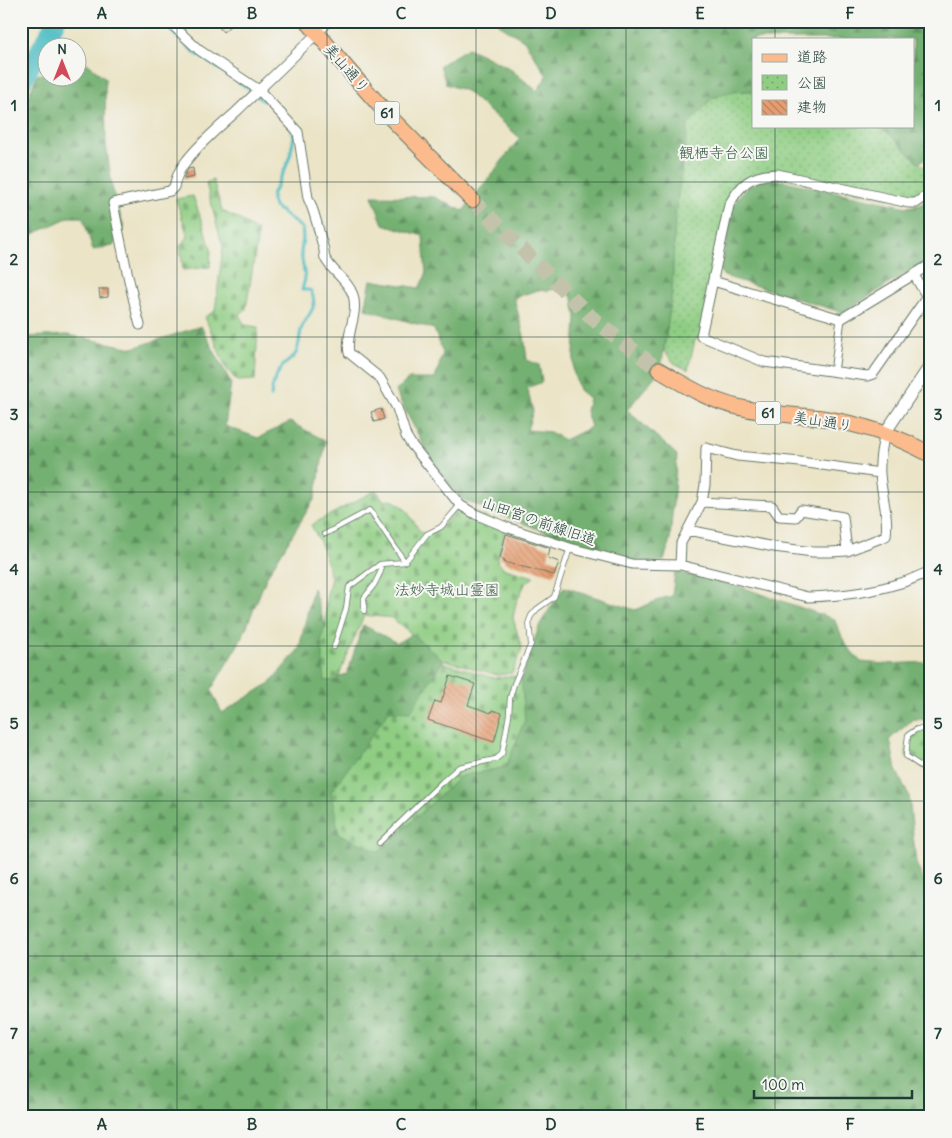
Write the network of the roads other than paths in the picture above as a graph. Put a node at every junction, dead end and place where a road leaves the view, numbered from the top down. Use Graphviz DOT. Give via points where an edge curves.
graph roads {
  1 [pos="168,21"];
  2 [pos="307,21"];
  3 [pos="329,21"];
  4 [pos="317,33"];
  5 [pos="256,92"];
  6 [pos="931,192"];
  7 [pos="472,200"];
  8 [pos="931,264"];
  9 [pos="914,275"];
  10 [pos="713,281"];
  11 [pos="841,319"];
  12 [pos="140,325"];
  13 [pos="931,364"];
  14 [pos="659,370"];
  15 [pos="834,372"];
  16 [pos="885,433"];
  17 [pos="931,455"];
  18 [pos="880,473"];
  19 [pos="702,502"];
  20 [pos="460,505"];
  21 [pos="688,530"];
  22 [pos="325,534"];
  23 [pos="570,548"];
  24 [pos="846,551"];
  25 [pos="405,562"];
  26 [pos="380,564"];
  27 [pos="680,565"];
  28 [pos="931,572"];
  29 [pos="364,611"];
  30 [pos="334,647"];
  31 [pos="931,730"];
  32 [pos="931,773"];
  33 [pos="379,843"];
  1 -- 5 [label="street, 山田宮の前線旧道" via="199,50"];
  2 -- 4 [label="main road, 美山通り / 61"];
  3 -- 4 [label="street"];
  4 -- 5 [label="street"];
  4 -- 7 [label="main road, 美山通り / 61" via="388,115"];
  5 -- 12 [label="street" via="187,160 170,191 113,203"];
  5 -- 20 [label="street, 山田宮の前線旧道" via="298,132 308,198 320,242 326,258 353,295 355,309 348,337 349,353 380,378 397,408 411,444"];
  6 -- 10 [label="street" via="916,203 909,203 777,174 753,178 735,194 729,205"];
  8 -- 9 [label="street"];
  9 -- 11 [label="street"];
  9 -- 15 [label="street" via="926,295 924,301 873,374"];
  10 -- 11 [label="street"];
  10 -- 15 [label="street" via="701,336 764,362"];
  11 -- 15 [label="street"];
  13 -- 16 [label="street"];
  14 -- 16 [label="main road, 美山通り / 61" via="710,398 737,407 822,418"];
  16 -- 17 [label="main road, 美山通り / 61"];
  16 -- 18 [label="street"];
  18 -- 19 [label="street" via="737,456 706,448 706,485"];
  18 -- 24 [label="street" via="886,536"];
  19 -- 21 [label="street"];
  19 -- 24 [label="street" via="772,506 779,516 796,517 801,510 843,516"];
  20 -- 23 [label="street, 山田宮の前線旧道" via="506,527"];
  20 -- 25 [label="lane" via="440,527 427,534"];
  21 -- 24 [label="street" via="813,552"];
  21 -- 27 [label="street" via="681,543"];
  22 -- 25 [label="lane" via="370,510"];
  23 -- 27 [label="street, 山田宮の前線旧道" via="632,564"];
  23 -- 33 [label="lane" via="554,597 537,609 529,621 531,644 510,698 502,754 496,760 459,767"];
  25 -- 26 [label="lane"];
  26 -- 29 [label="lane" via="381,571 364,598"];
  26 -- 30 [label="lane" via="349,587"];
  27 -- 28 [label="street, 山田宮の前線旧道" via="808,597 858,593"];
  31 -- 32 [label="lane" via="917,730 908,735 906,756"];
}
